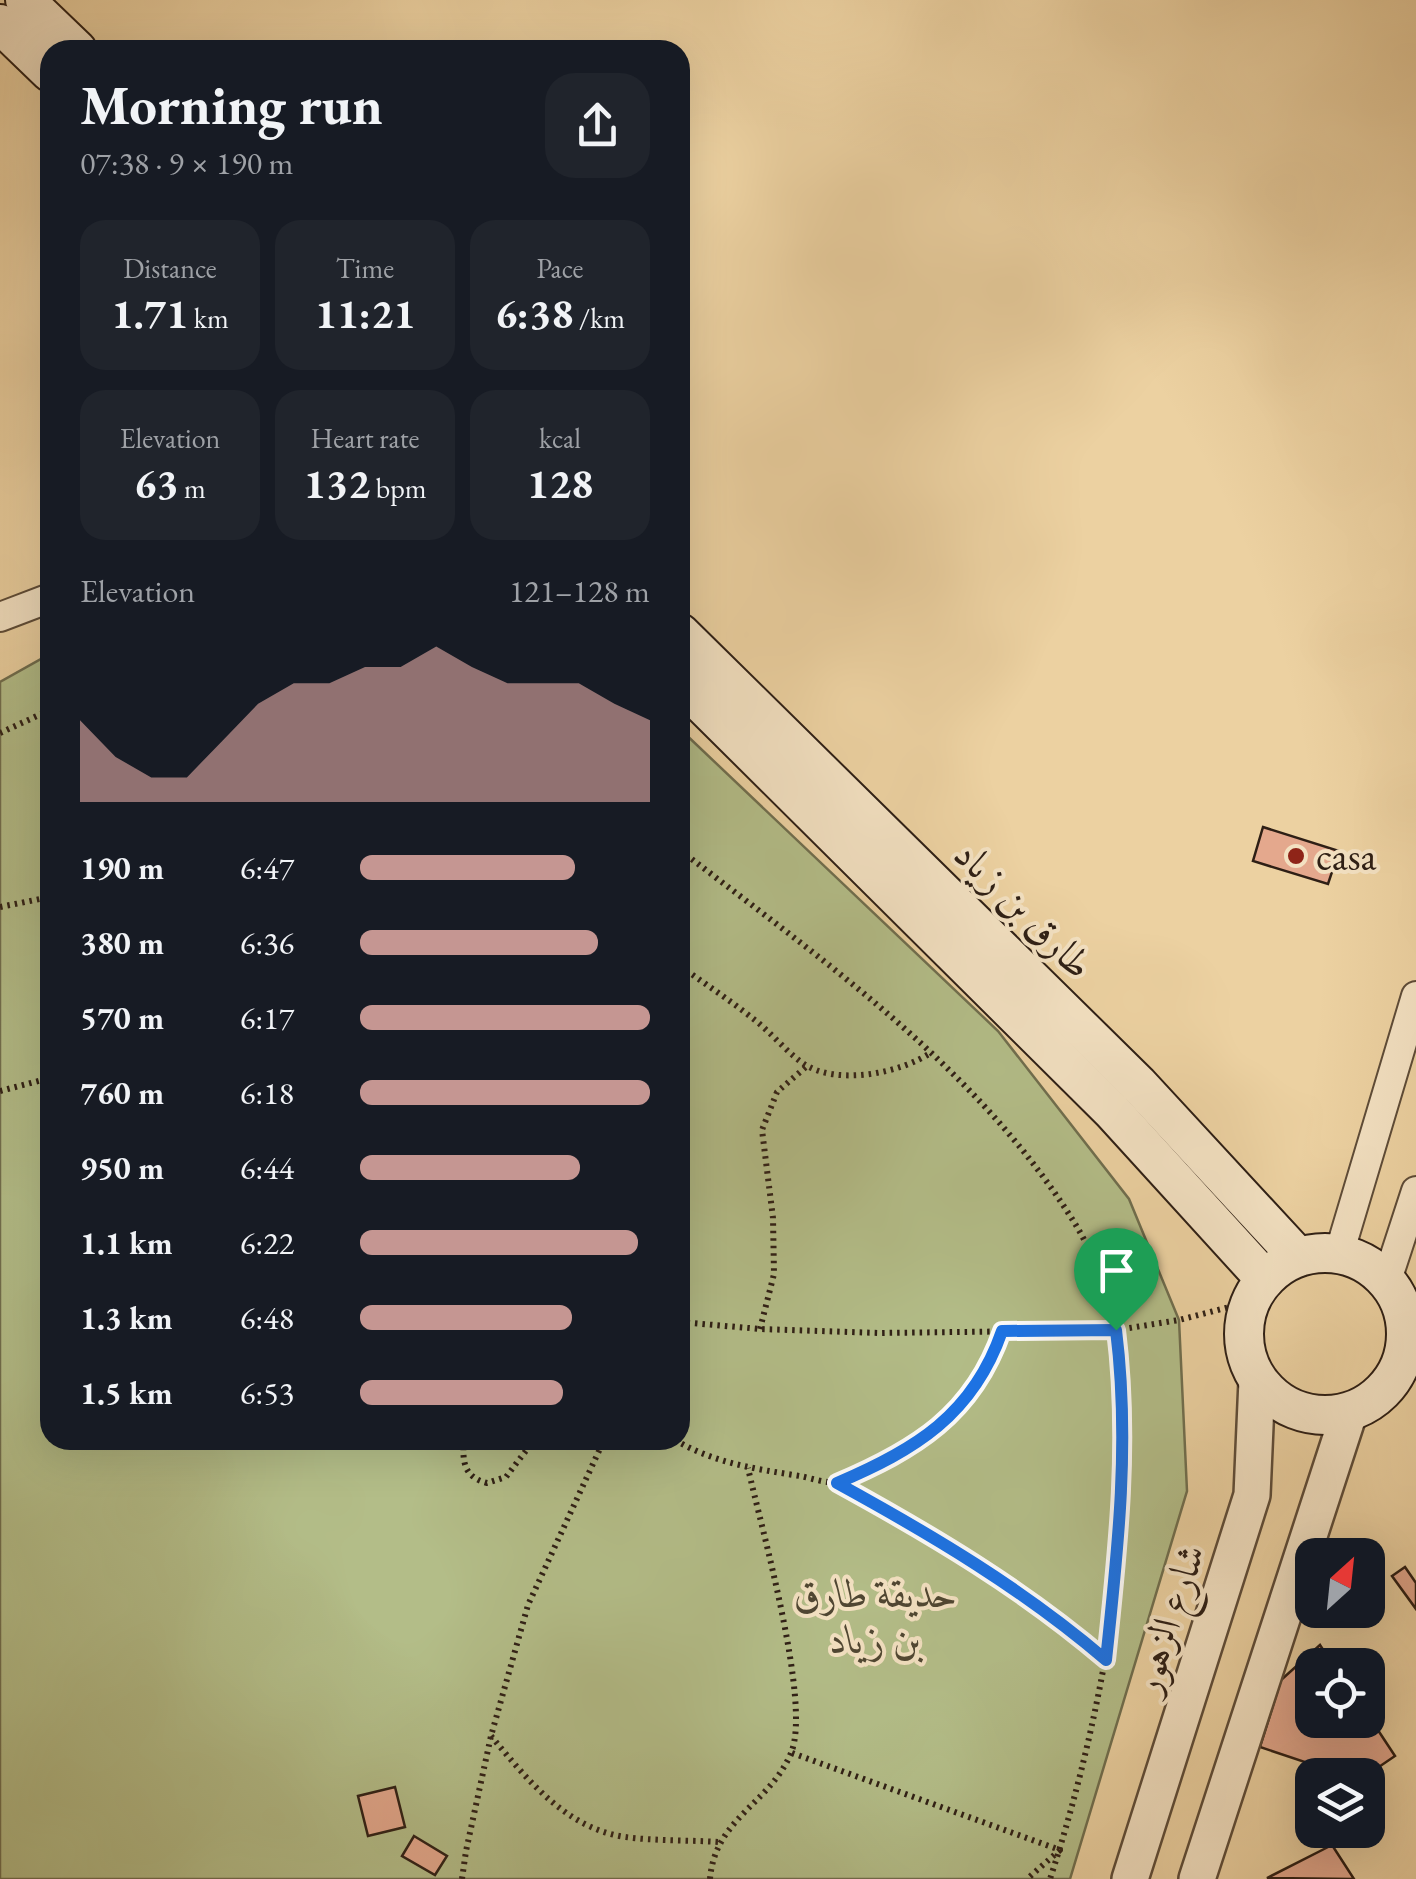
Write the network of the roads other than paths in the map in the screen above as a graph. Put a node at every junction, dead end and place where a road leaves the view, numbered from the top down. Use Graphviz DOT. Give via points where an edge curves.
graph roads {
  1 [pos="25,0"];
  2 [pos="0,24"];
  3 [pos="67,40"];
  4 [pos="40,62"];
  5 [pos="40,602"];
  6 [pos="0,617"];
  7 [pos="690,643"];
  8 [pos="690,692"];
  9 [pos="1416,996"];
  10 [pos="1416,1191"];
  11 [pos="1339,1254"];
  12 [pos="1298,1257"];
  13 [pos="1388,1280"];
  14 [pos="1258,1290"];
  15 [pos="1257,1380"];
  16 [pos="1404,1389"];
  17 [pos="1349,1413"];
  18 [pos="1130,1879"];
  19 [pos="1197,1879"];
  1 -- 3 [label="main road"];
  2 -- 4 [label="main road"];
  5 -- 6 [label="street"];
  7 -- 12 [label="main road, طارق بن زياد" via="1138,1084"];
  8 -- 14 [label="main road" via="1112,1111"];
  9 -- 11 [label="street"];
  10 -- 13 [label="street"];
  11 -- 12 [label="main road"];
  11 -- 13 [label="main road"];
  12 -- 14 [label="main road"];
  13 -- 16 [label="main road" via="1408,1330"];
  14 -- 15 [label="main road" via="1243,1328"];
  15 -- 17 [label="main road" via="1298,1412"];
  15 -- 18 [label="street, شارع الزهور" via="1252,1495"];
  16 -- 17 [label="main road"];
  17 -- 19 [label="street"];
}
